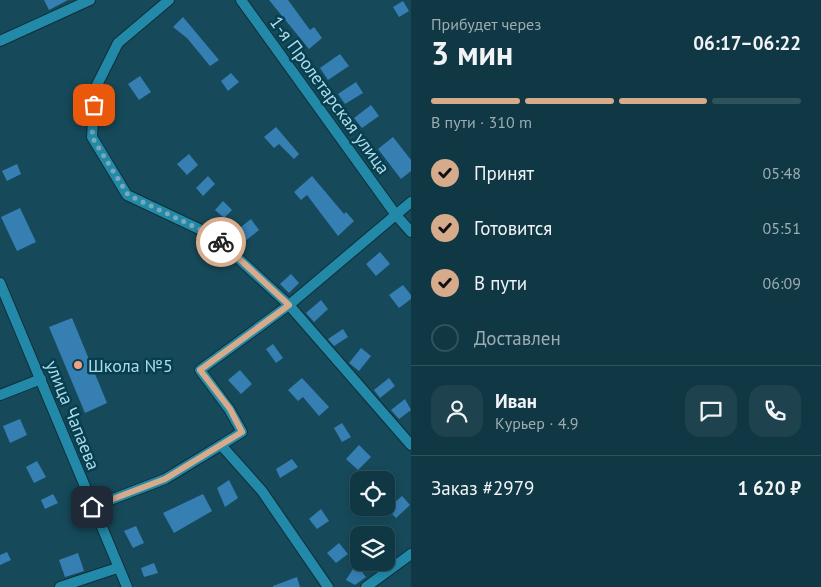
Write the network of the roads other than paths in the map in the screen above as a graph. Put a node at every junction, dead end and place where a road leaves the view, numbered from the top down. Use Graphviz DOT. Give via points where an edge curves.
graph roads {
  1 [pos="90,0"];
  2 [pos="169,0"];
  3 [pos="242,0"];
  4 [pos="0,41"];
  5 [pos="411,202"];
  6 [pos="396,215"];
  7 [pos="411,232"];
  8 [pos="0,283"];
  9 [pos="289,305"];
  10 [pos="41,378"];
  11 [pos="0,395"];
  12 [pos="411,444"];
  13 [pos="221,445"];
  14 [pos="92,507"];
  15 [pos="411,554"];
  16 [pos="117,568"];
  17 [pos="60,587"];
  18 [pos="127,587"];
  19 [pos="328,587"];
  20 [pos="366,587"];
  1 -- 4 [label="street"];
  2 -- 9 [label="street" via="118,43 95,89 92,137 128,195 214,236"];
  3 -- 6 [label="street, 1-я Пролетарская улица"];
  5 -- 6 [label="street"];
  6 -- 7 [label="street, 1-я Пролетарская улица"];
  6 -- 9 [label="street"];
  8 -- 10 [label="street, улица Чапаева"];
  9 -- 12 [label="street"];
  9 -- 13 [label="street" via="200,370 230,409 242,432"];
  10 -- 11 [label="street"];
  10 -- 14 [label="street, улица Чапаева"];
  13 -- 14 [label="street" via="165,479"];
  13 -- 19 [label="street" via="262,491"];
  14 -- 16 [label="street, улица Чапаева"];
  15 -- 20 [label="street"];
  16 -- 17 [label="street"];
  16 -- 18 [label="street, улица Чапаева"];
}
